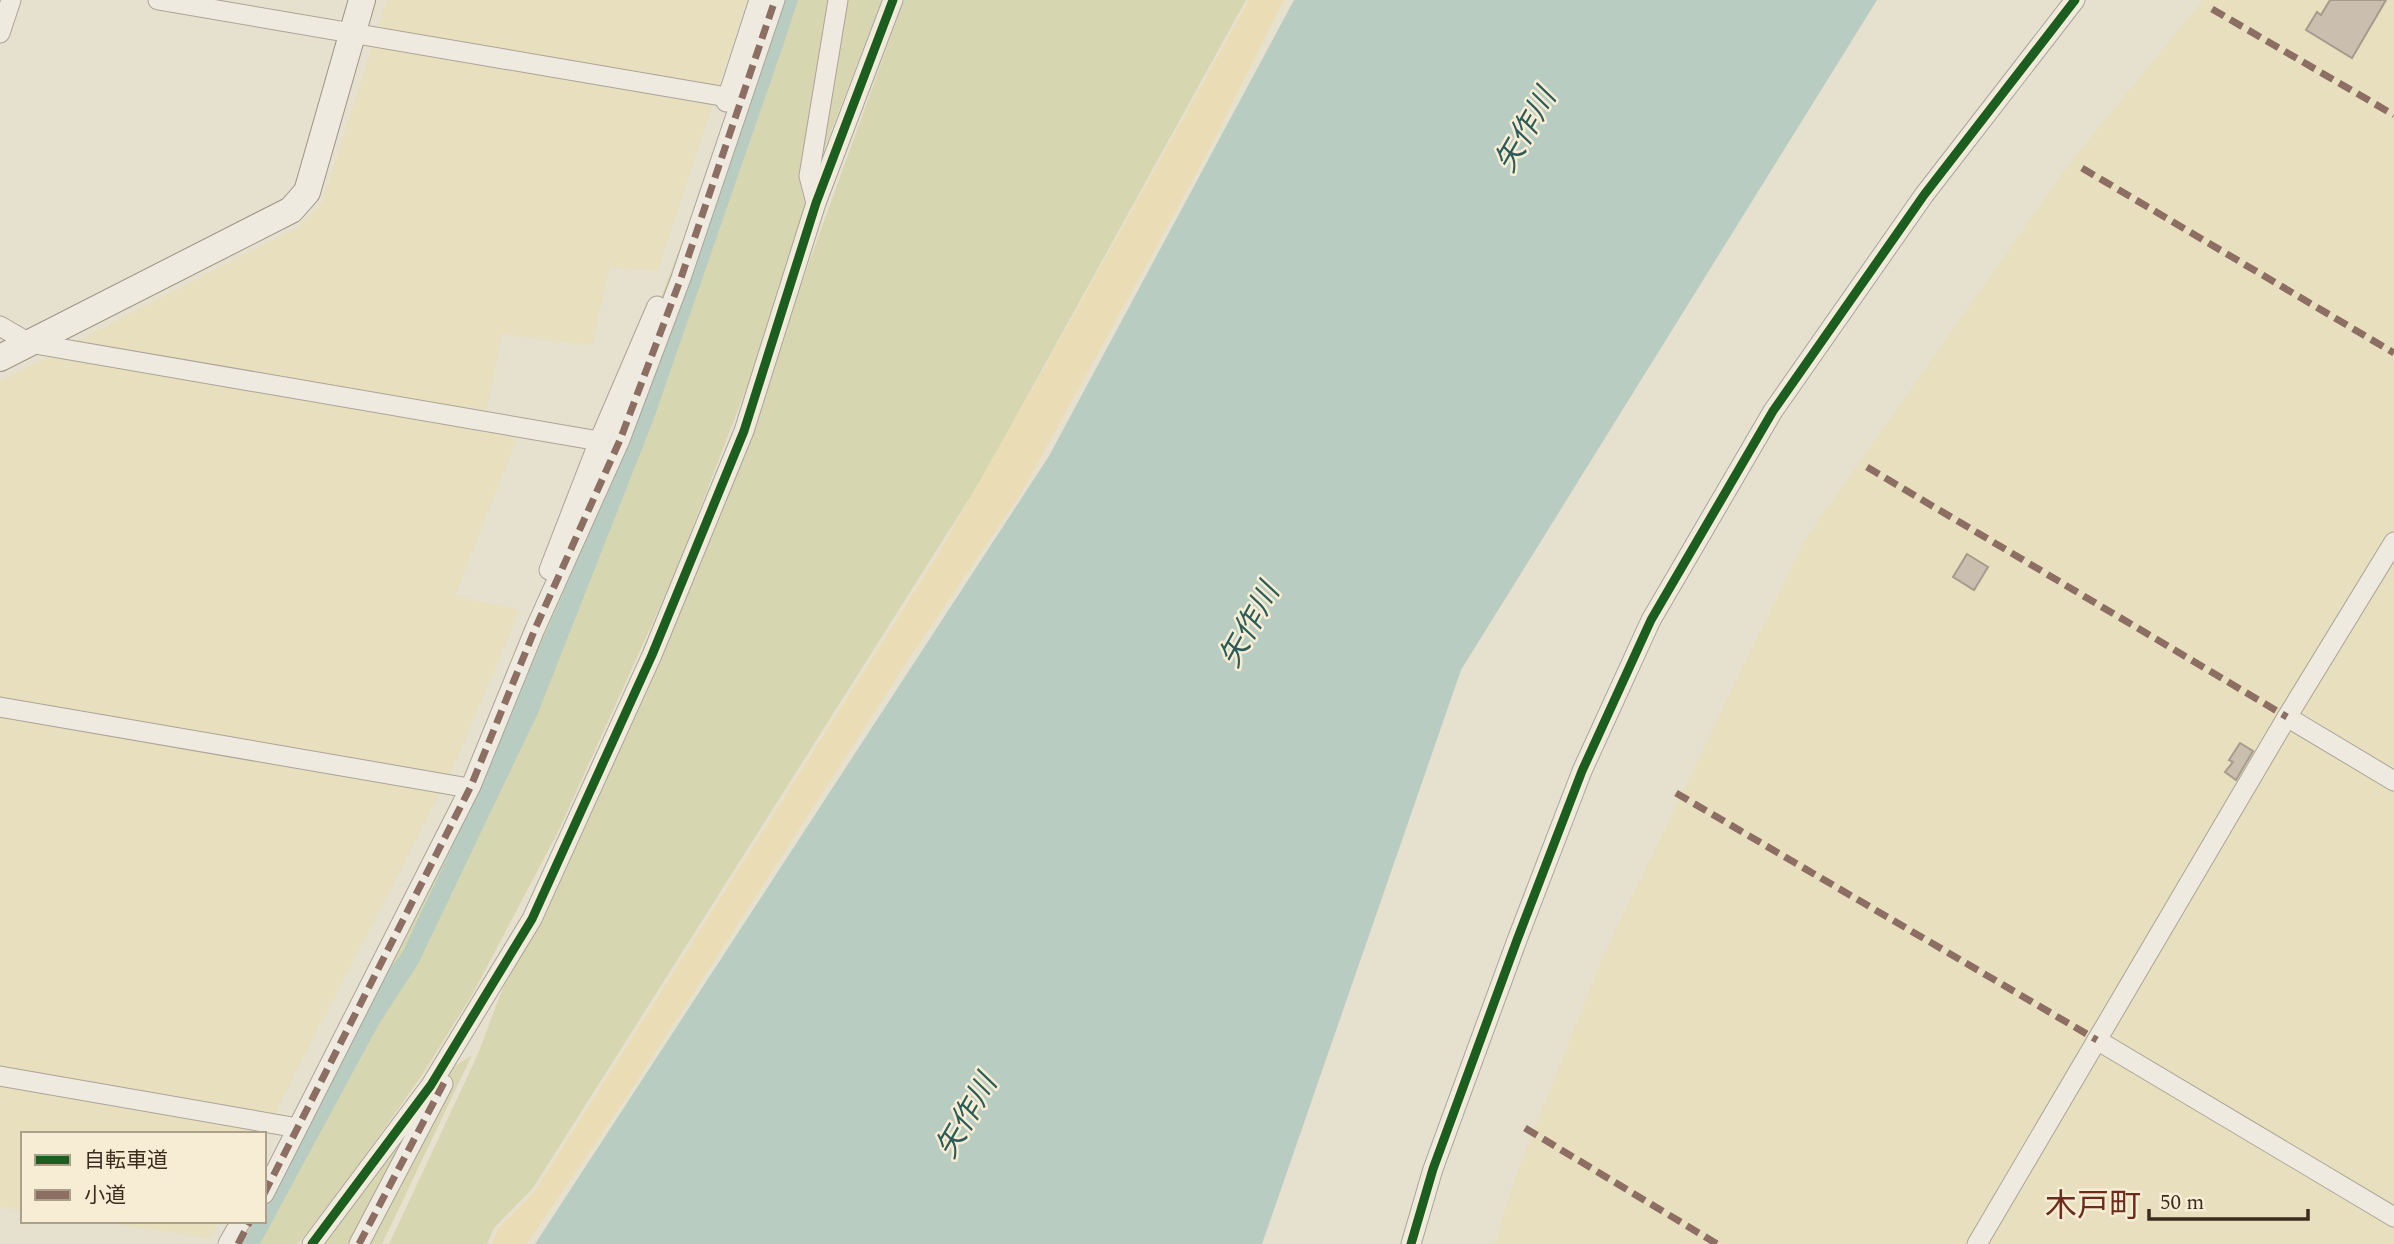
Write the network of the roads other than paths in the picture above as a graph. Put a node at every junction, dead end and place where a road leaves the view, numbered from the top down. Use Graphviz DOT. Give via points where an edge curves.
graph roads {
  1 [pos="11,0"];
  2 [pos="158,0"];
  3 [pos="362,0"];
  4 [pos="759,0"];
  5 [pos="775,0"];
  6 [pos="838,0"];
  7 [pos="892,0"];
  8 [pos="2075,0"];
  9 [pos="353,32"];
  10 [pos="0,33"];
  11 [pos="727,97"];
  12 [pos="816,203"];
  13 [pos="0,326"];
  14 [pos="29,343"];
  15 [pos="0,358"];
  16 [pos="600,441"];
  17 [pos="2394,542"];
  18 [pos="0,706"];
  19 [pos="2287,717"];
  20 [pos="2394,781"];
  21 [pos="463,787"];
  22 [pos="2098,1040"];
  23 [pos="449,1056"];
  24 [pos="0,1076"];
  25 [pos="292,1127"];
  26 [pos="266,1174"];
  27 [pos="266,1190"];
  28 [pos="2394,1217"];
  29 [pos="240,1223"];
  30 [pos="249,1223"];
  31 [pos="228,1244"];
  32 [pos="237,1244"];
  33 [pos="312,1244"];
  34 [pos="359,1244"];
  35 [pos="1411,1244"];
  36 [pos="1977,1244"];
  1 -- 10 [label="street"];
  2 -- 9 [label="street"];
  3 -- 9 [label="street"];
  4 -- 11 [label="street"];
  5 -- 27 [label="street" via="681,278 620,440 471,786"];
  6 -- 12 [label="street" via="809,176"];
  7 -- 12 [label="street"];
  8 -- 35 [label="street" via="1924,195 1773,411 1651,620 1582,771 1433,1169"];
  9 -- 11 [label="street"];
  9 -- 14 [label="street" via="307,192 290,210"];
  11 -- 16 [label="street" via="669,279"];
  12 -- 23 [label="street" via="744,430 652,654 532,919"];
  13 -- 14 [label="street"];
  14 -- 15 [label="street"];
  14 -- 16 [label="street"];
  16 -- 21 [label="street"];
  17 -- 19 [label="street"];
  18 -- 21 [label="street"];
  19 -- 20 [label="street"];
  19 -- 22 [label="street"];
  21 -- 25 [label="street"];
  22 -- 28 [label="street"];
  22 -- 36 [label="street"];
  23 -- 33 [label="street"];
  23 -- 34 [label="street" via="448,1075"];
  24 -- 25 [label="street"];
  25 -- 26 [label="street"];
  29 -- 31 [label="street"];
  30 -- 32 [label="street"];
}
